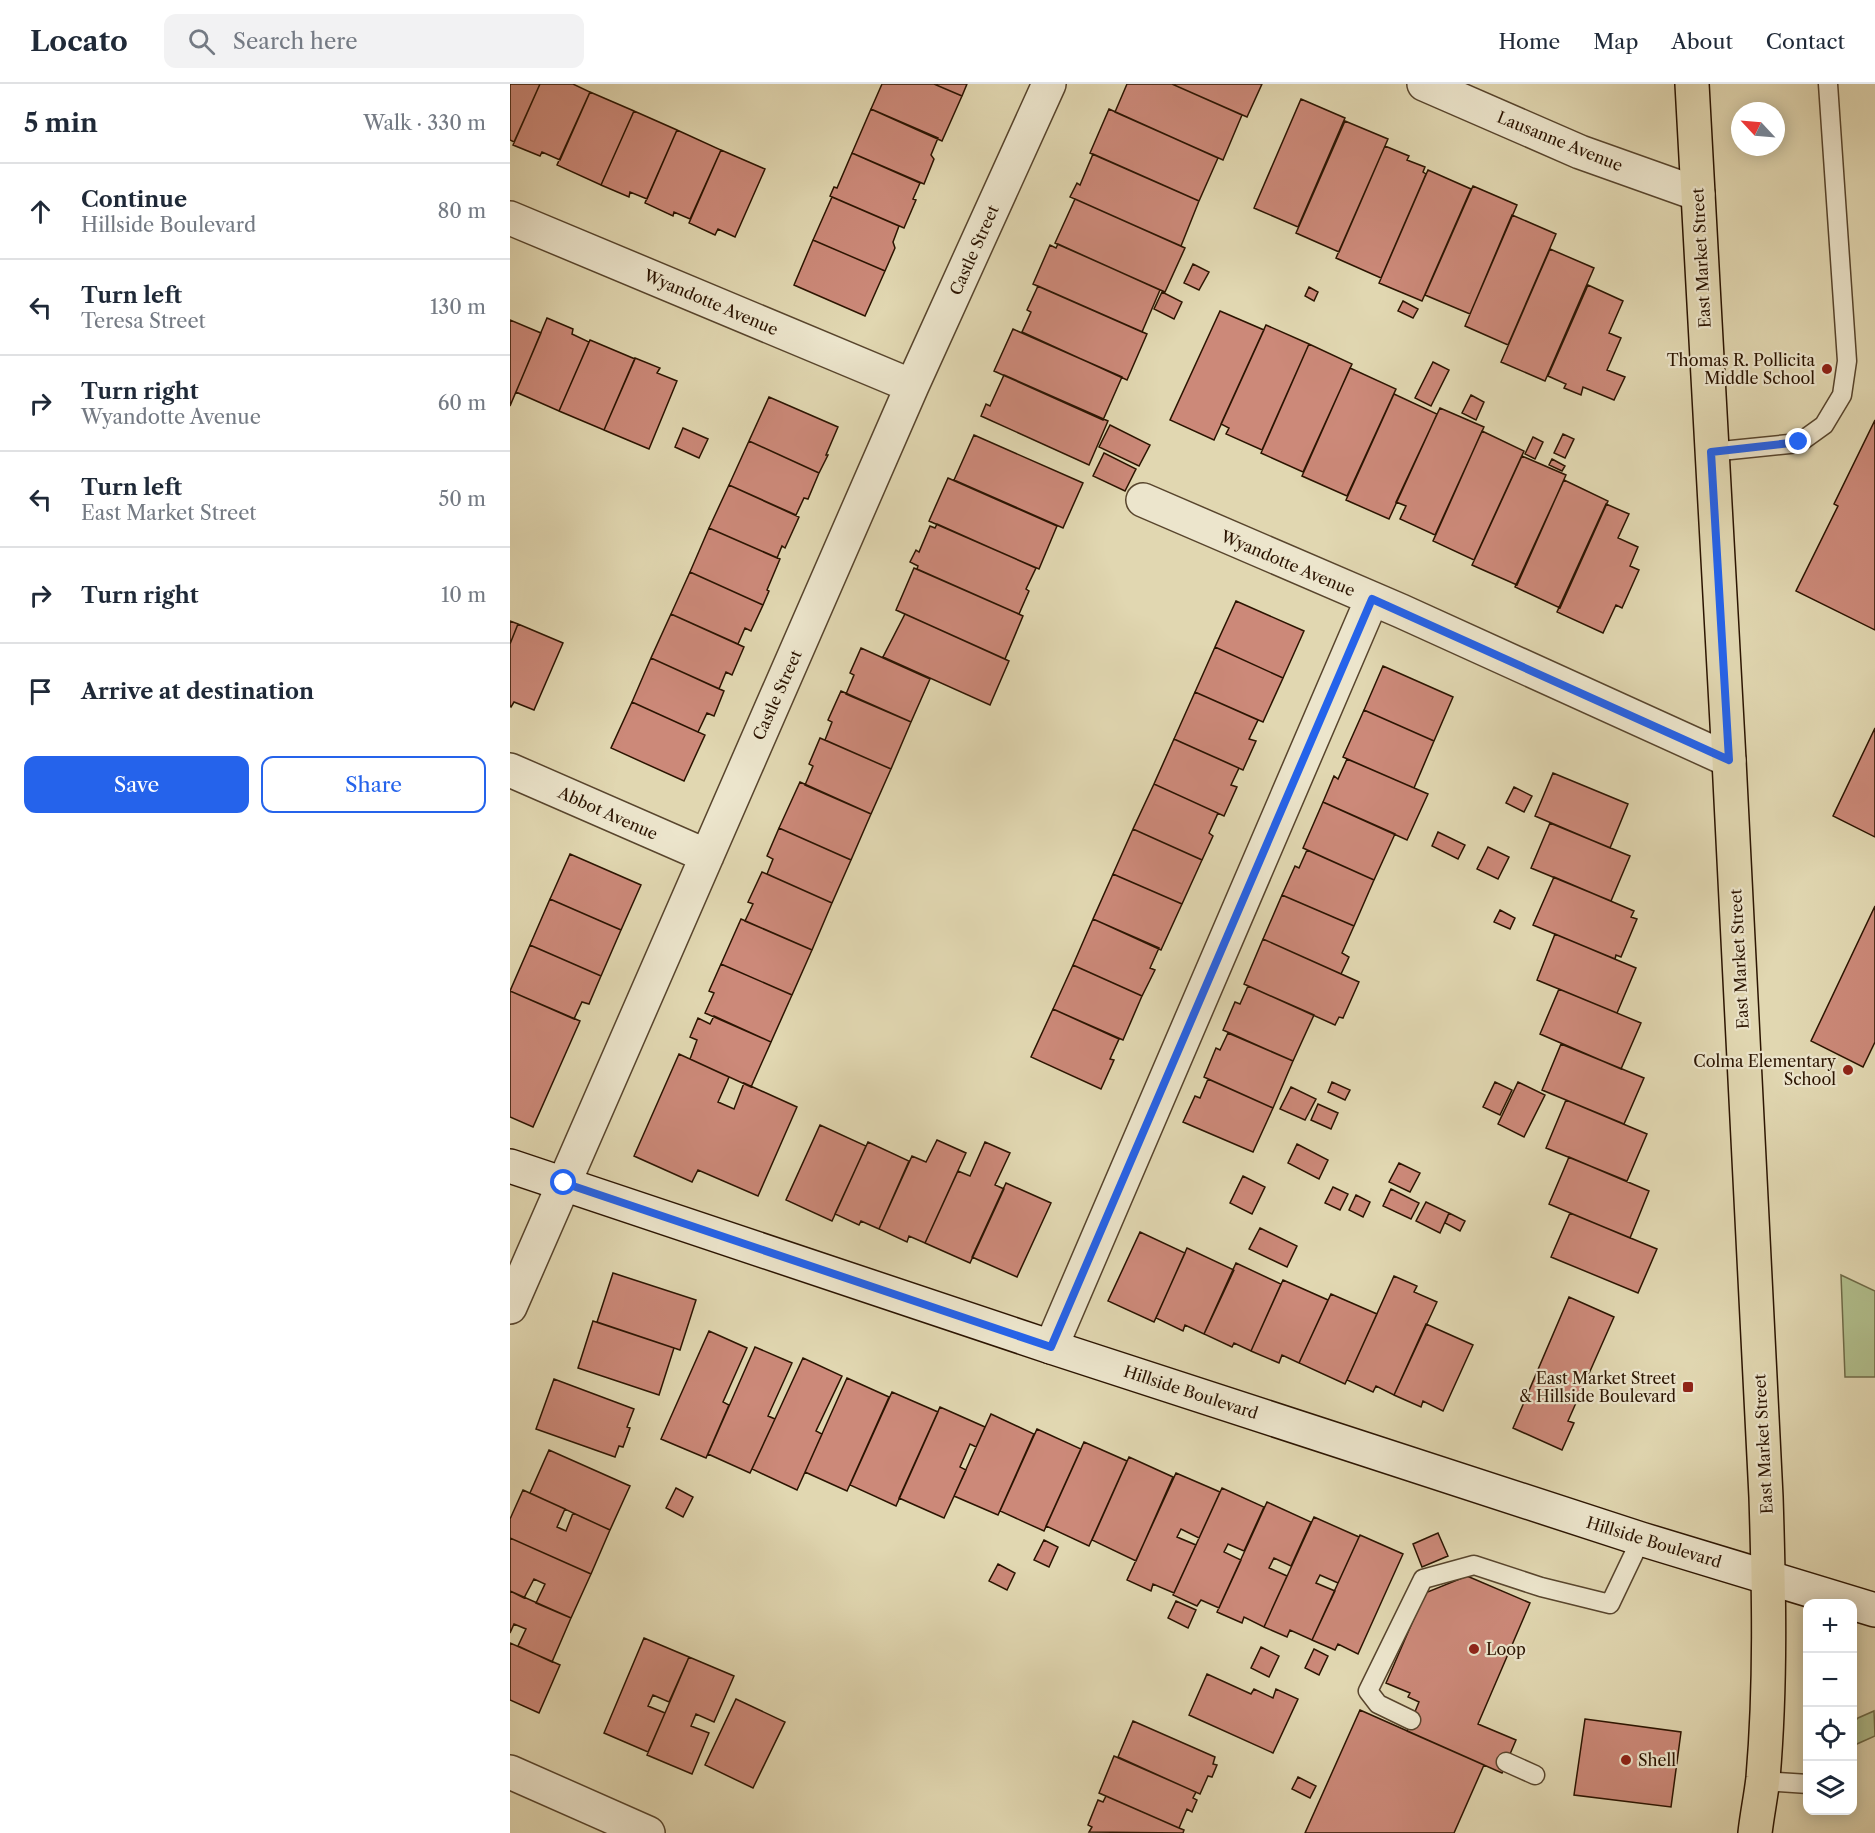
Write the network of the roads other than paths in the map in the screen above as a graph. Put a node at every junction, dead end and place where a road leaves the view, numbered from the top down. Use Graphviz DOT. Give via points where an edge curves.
graph roads {
  1 [pos="1049,84"];
  2 [pos="1424,84"];
  3 [pos="1692,84"];
  4 [pos="1828,84"];
  5 [pos="1698,194"];
  6 [pos="510,218"];
  7 [pos="912,386"];
  8 [pos="1711,452"];
  9 [pos="1143,500"];
  10 [pos="1372,599"];
  11 [pos="1729,760"];
  12 [pos="510,770"];
  13 [pos="707,856"];
  14 [pos="510,1166"];
  15 [pos="564,1183"];
  16 [pos="510,1308"];
  17 [pos="1051,1347"];
  18 [pos="1641,1539"];
  19 [pos="1768,1577"];
  20 [pos="1875,1610"];
  21 [pos="1411,1720"];
  22 [pos="1506,1762"];
  23 [pos="510,1772"];
  24 [pos="1535,1775"];
  25 [pos="1762,1781"];
  26 [pos="1803,1784"];
  27 [pos="648,1833"];
  28 [pos="1755,1833"];
  1 -- 7 [label="street, Castle Street"];
  2 -- 5 [label="street, Lausanne Avenue" via="1580,152"];
  3 -- 5 [label="main road, East Market Street"];
  4 -- 8 [label="lane" via="1847,361 1842,395 1824,425 1799,442"];
  5 -- 8 [label="main road, East Market Street"];
  6 -- 7 [label="street, Wyandotte Avenue"];
  7 -- 13 [label="street, Castle Street"];
  8 -- 11 [label="main road, East Market Street"];
  9 -- 10 [label="street, Wyandotte Avenue"];
  10 -- 11 [label="street, Wyandotte Avenue"];
  10 -- 17 [label="street"];
  11 -- 19 [label="main road, East Market Street"];
  12 -- 13 [label="street, Abbot Avenue"];
  13 -- 15 [label="street, Castle Street"];
  14 -- 15 [label="street, Hillside Boulevard"];
  15 -- 16 [label="street, Castle Street"];
  15 -- 17 [label="street, Hillside Boulevard"];
  17 -- 18 [label="street, Hillside Boulevard"];
  18 -- 19 [label="street, Hillside Boulevard"];
  18 -- 21 [label="lane" via="1610,1604 1474,1565 1423,1579 1368,1691 1378,1704"];
  19 -- 20 [label="street, Hillside Boulevard"];
  19 -- 25 [label="main road, East Market Street"];
  22 -- 24 [label="lane"];
  23 -- 27 [label="street"];
  25 -- 26 [label="lane"];
  25 -- 28 [label="main road, East Market Street"];
}
